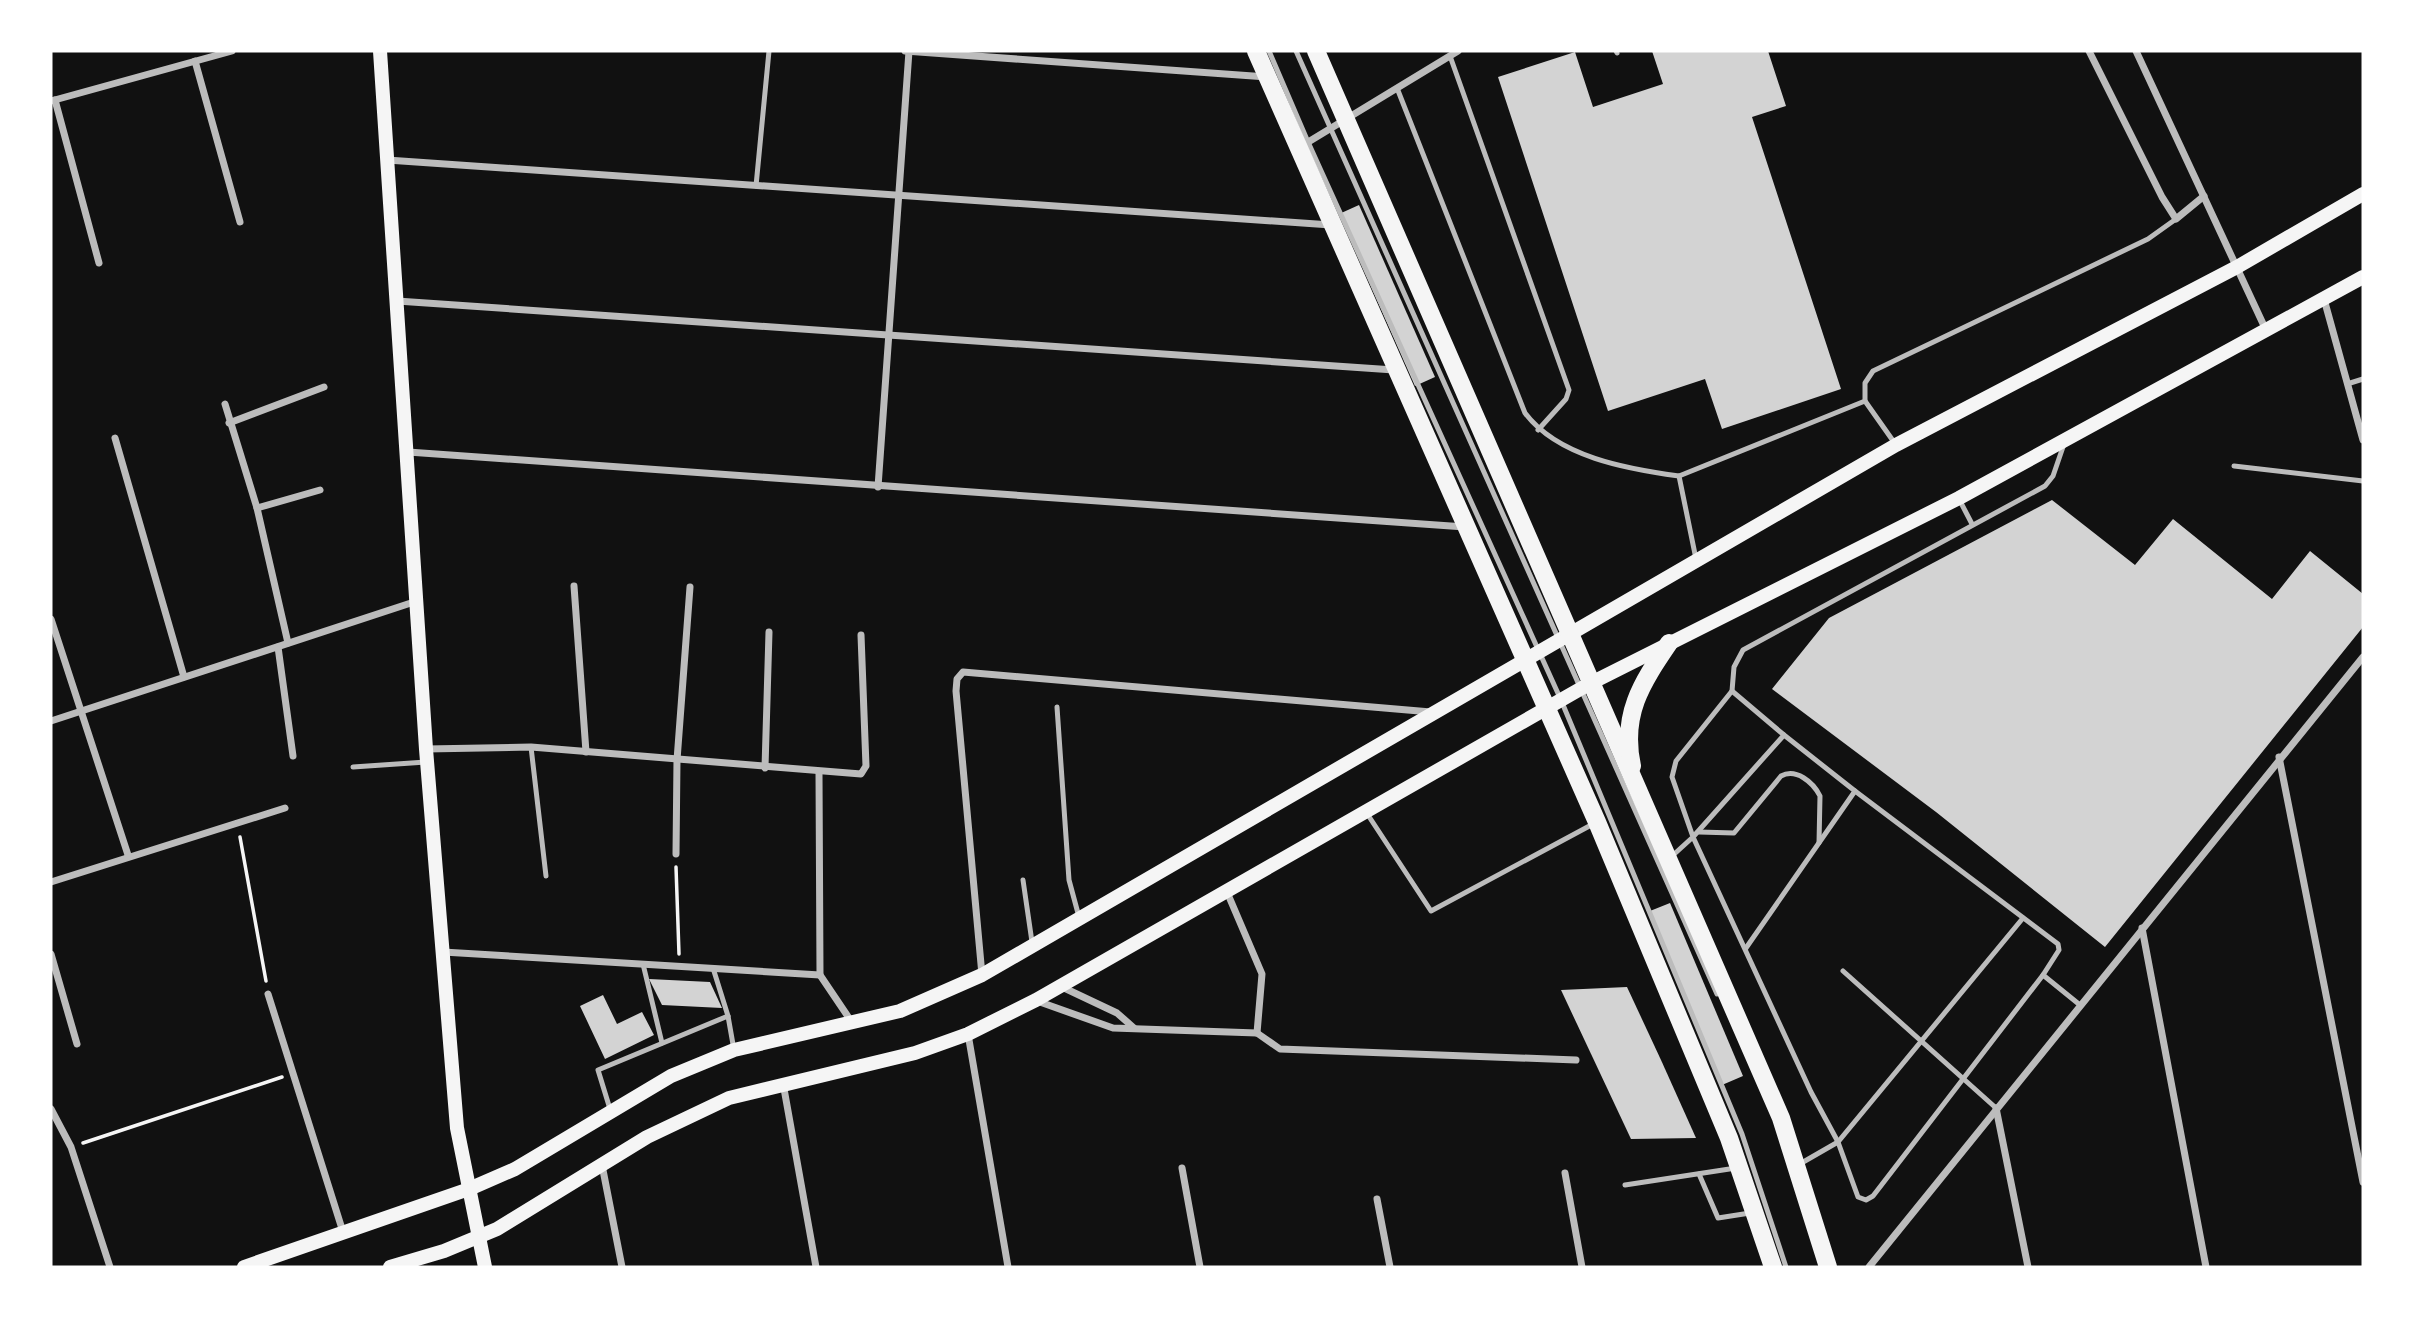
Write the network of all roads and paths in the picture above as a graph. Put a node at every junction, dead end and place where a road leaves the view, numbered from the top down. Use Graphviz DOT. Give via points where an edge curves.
graph roads {
  1 [pos="232,51"];
  2 [pos="380,51"];
  3 [pos="769,51"];
  4 [pos="906,51"];
  5 [pos="1256,51"];
  6 [pos="1269,51"];
  7 [pos="1296,51"];
  8 [pos="1316,51"];
  9 [pos="1458,51"];
  10 [pos="2088,51"];
  11 [pos="2136,51"];
  12 [pos="1450,55"];
  13 [pos="195,61"];
  14 [pos="1267,77"];
  15 [pos="1397,88"];
  16 [pos="53,101"];
  17 [pos="1345,119"];
  18 [pos="1328,128"];
  19 [pos="1303,145"];
  20 [pos="387,160"];
  21 [pos="756,186"];
  22 [pos="2363,194"];
  23 [pos="898,196"];
  24 [pos="2204,197"];
  25 [pos="2176,219"];
  26 [pos="240,222"];
  27 [pos="1332,226"];
  28 [pos="99,263"];
  29 [pos="2237,267"];
  30 [pos="2363,277"];
  31 [pos="2323,298"];
  32 [pos="397,301"];
  33 [pos="2265,328"];
  34 [pos="889,335"];
  35 [pos="1395,370"];
  36 [pos="2363,379"];
  37 [pos="2347,384"];
  38 [pos="324,387"];
  39 [pos="1865,401"];
  40 [pos="225,404"];
  41 [pos="229,423"];
  42 [pos="1538,430"];
  43 [pos="115,438"];
  44 [pos="2066,438"];
  45 [pos="2363,440"];
  46 [pos="1896,445"];
  47 [pos="408,452"];
  48 [pos="2234,466"];
  49 [pos="1679,476"];
  50 [pos="2363,481"];
  51 [pos="878,487"];
  52 [pos="320,490"];
  53 [pos="1959,498"];
  54 [pos="257,508"];
  55 [pos="1972,524"];
  56 [pos="1465,527"];
  57 [pos="1696,559"];
  58 [pos="574,586"];
  59 [pos="690,587"];
  60 [pos="418,601"];
  61 [pos="51,619"];
  62 [pos="769,632"];
  63 [pos="860,635"];
  64 [pos="1562,637"];
  65 [pos="288,643"];
  66 [pos="1669,643"];
  67 [pos="278,646"];
  68 [pos="1531,656"];
  69 [pos="2363,657"];
  70 [pos="184,677"];
  71 [pos="1584,687"];
  72 [pos="1732,691"];
  73 [pos="1553,704"];
  74 [pos="1057,707"];
  75 [pos="80,711"];
  76 [pos="1435,712"];
  77 [pos="51,721"];
  78 [pos="1784,735"];
  79 [pos="531,747"];
  80 [pos="586,752"];
  81 [pos="428,755"];
  82 [pos="293,756"];
  83 [pos="2279,757"];
  84 [pos="677,760"];
  85 [pos="353,767"];
  86 [pos="765,768"];
  87 [pos="819,773"];
  88 [pos="1855,791"];
  89 [pos="1641,803"];
  90 [pos="285,808"];
  91 [pos="1366,812"];
  92 [pos="237,822"];
  93 [pos="1597,822"];
  94 [pos="1699,832"];
  95 [pos="1693,837"];
  96 [pos="1819,844"];
  97 [pos="676,854"];
  98 [pos="128,855"];
  99 [pos="1667,860"];
  100 [pos="547,876"];
  101 [pos="1023,880"];
  102 [pos="51,882"];
  103 [pos="1227,892"];
  104 [pos="2023,918"];
  105 [pos="1080,920"];
  106 [pos="2142,928"];
  107 [pos="1033,946"];
  108 [pos="1746,948"];
  109 [pos="442,952"];
  110 [pos="51,954"];
  111 [pos="643,964"];
  112 [pos="679,966"];
  113 [pos="713,968"];
  114 [pos="1843,971"];
  115 [pos="820,975"];
  116 [pos="982,975"];
  117 [pos="2043,975"];
  118 [pos="1062,987"];
  119 [pos="268,994"];
  120 [pos="1036,1000"];
  121 [pos="2080,1005"];
  122 [pos="1723,1006"];
  123 [pos="728,1016"];
  124 [pos="1729,1019"];
  125 [pos="852,1024"];
  126 [pos="1135,1028"];
  127 [pos="1257,1033"];
  128 [pos="968,1034"];
  129 [pos="1921,1041"];
  130 [pos="662,1043"];
  131 [pos="77,1044"];
  132 [pos="734,1050"];
  133 [pos="1576,1059"];
  134 [pos="294,1073"];
  135 [pos="1963,1078"];
  136 [pos="783,1082"];
  137 [pos="1996,1108"];
  138 [pos="51,1109"];
  139 [pos="610,1110"];
  140 [pos="1838,1142"];
  141 [pos="71,1147"];
  142 [pos="602,1165"];
  143 [pos="1796,1166"];
  144 [pos="1740,1167"];
  145 [pos="1182,1168"];
  146 [pos="1565,1173"];
  147 [pos="1699,1174"];
  148 [pos="2363,1182"];
  149 [pos="1625,1185"];
  150 [pos="469,1189"];
  151 [pos="1377,1199"];
  152 [pos="1755,1212"];
  153 [pos="343,1233"];
  154 [pos="479,1237"];
  155 [pos="110,1267"];
  156 [pos="244,1267"];
  157 [pos="390,1267"];
  158 [pos="485,1267"];
  159 [pos="622,1267"];
  160 [pos="816,1267"];
  161 [pos="1008,1267"];
  162 [pos="1200,1267"];
  163 [pos="1390,1267"];
  164 [pos="1582,1267"];
  165 [pos="1773,1267"];
  166 [pos="1786,1267"];
  167 [pos="1821,1267"];
  168 [pos="1828,1267"];
  169 [pos="1869,1267"];
  170 [pos="2028,1267"];
  171 [pos="2206,1267"];
  1 -- 13 [label="street"];
  2 -- 20 [label="main road"];
  3 -- 21 [label="lane"];
  4 -- 14 [label="street"];
  4 -- 23 [label="street"];
  5 -- 14 [label="main road"];
  6 -- 19 [label="lane"];
  7 -- 18 [label="lane"];
  8 -- 17 [label="main road"];
  9 -- 12 [label="street"];
  10 -- 25 [label="street"];
  11 -- 24 [label="street"];
  12 -- 15 [label="street"];
  12 -- 42 [label="lane" via="1569,390"];
  13 -- 16 [label="street"];
  13 -- 26 [label="street"];
  14 -- 19 [label="main road"];
  15 -- 17 [label="street"];
  15 -- 42 [label="lane" via="1525,413"];
  16 -- 28 [label="street"];
  17 -- 18 [label="street"];
  17 -- 64 [label="main road"];
  18 -- 19 [label="street"];
  18 -- 64 [label="lane"];
  19 -- 27 [label="main road"];
  19 -- 68 [label="lane"];
  20 -- 21 [label="street"];
  20 -- 32 [label="main road"];
  21 -- 23 [label="street"];
  22 -- 29 [label="main road"];
  23 -- 27 [label="street"];
  23 -- 34 [label="street"];
  24 -- 25 [label="street"];
  24 -- 29 [label="street"];
  25 -- 39 [label="lane" via="2148,239 1873,371 1865,383"];
  27 -- 35 [label="main road"];
  29 -- 33 [label="street"];
  29 -- 46 [label="main road"];
  30 -- 31 [label="main road"];
  31 -- 33 [label="main road"];
  31 -- 37 [label="street"];
  32 -- 34 [label="street"];
  32 -- 47 [label="main road"];
  33 -- 44 [label="main road"];
  34 -- 35 [label="street"];
  34 -- 51 [label="street"];
  35 -- 56 [label="main road"];
  36 -- 37 [label="lane"];
  37 -- 45 [label="street"];
  38 -- 41 [label="street"];
  39 -- 46 [label="lane"];
  39 -- 49 [label="lane"];
  40 -- 41 [label="street"];
  41 -- 54 [label="street"];
  42 -- 49 [label="lane" via="1571,451"];
  43 -- 70 [label="street"];
  44 -- 53 [label="main road"];
  44 -- 55 [label="lane" via="2053,477 2045,486"];
  46 -- 57 [label="main road"];
  47 -- 51 [label="street"];
  47 -- 60 [label="main road"];
  48 -- 50 [label="lane"];
  49 -- 57 [label="lane"];
  51 -- 56 [label="street"];
  52 -- 54 [label="street"];
  53 -- 55 [label="lane"];
  53 -- 66 [label="main road"];
  54 -- 65 [label="street"];
  55 -- 72 [label="lane" via="1742,649 1734,667"];
  56 -- 68 [label="main road"];
  57 -- 64 [label="main road"];
  58 -- 80 [label="street"];
  59 -- 84 [label="street"];
  60 -- 65 [label="street"];
  60 -- 81 [label="main road"];
  61 -- 75 [label="street"];
  62 -- 86 [label="street"];
  63 -- 87 [label="street" via="866,766 861,774"];
  64 -- 68 [label="main road"];
  64 -- 71 [label="main road"];
  65 -- 67 [label="street"];
  66 -- 71 [label="main road"];
  66 -- 89 [label="main road" via="1644,680 1627,725"];
  67 -- 70 [label="street"];
  67 -- 82 [label="street"];
  68 -- 73 [label="main road"];
  68 -- 76 [label="main road"];
  69 -- 83 [label="street"];
  70 -- 75 [label="street"];
  71 -- 73 [label="main road"];
  71 -- 89 [label="main road"];
  71 -- 122 [label="lane"];
  72 -- 78 [label="lane"];
  72 -- 95 [label="lane" via="1673,769"];
  73 -- 91 [label="main road"];
  73 -- 93 [label="main road"];
  73 -- 166 [label="lane" via="1742,1134"];
  74 -- 105 [label="lane" via="1069,880"];
  75 -- 77 [label="street"];
  75 -- 98 [label="street"];
  76 -- 105 [label="main road"];
  76 -- 116 [label="street" via="963,672 956,691"];
  78 -- 88 [label="lane"];
  78 -- 94 [label="lane"];
  79 -- 80 [label="street"];
  79 -- 81 [label="street"];
  79 -- 100 [label="lane"];
  80 -- 84 [label="street"];
  81 -- 85 [label="lane"];
  81 -- 109 [label="main road"];
  83 -- 106 [label="street"];
  83 -- 148 [label="street"];
  84 -- 86 [label="street"];
  84 -- 97 [label="street"];
  86 -- 87 [label="street"];
  87 -- 115 [label="street"];
  88 -- 96 [label="lane"];
  88 -- 104 [label="lane"];
  89 -- 99 [label="main road"];
  90 -- 92 [label="street"];
  91 -- 93 [label="lane" via="1431,911"];
  91 -- 103 [label="main road"];
  92 -- 98 [label="street"];
  92 -- 119 [label="path"];
  93 -- 144 [label="main road"];
  94 -- 95 [label="lane"];
  94 -- 96 [label="lane" via="1734,834 1790,772 1797,773 1820,796"];
  95 -- 99 [label="lane"];
  95 -- 108 [label="lane"];
  96 -- 108 [label="lane"];
  97 -- 112 [label="path"];
  98 -- 102 [label="street"];
  99 -- 143 [label="main road" via="1781,1118"];
  101 -- 107 [label="lane"];
  103 -- 118 [label="main road"];
  103 -- 127 [label="street" via="1262,974"];
  104 -- 117 [label="lane" via="2059,947"];
  104 -- 129 [label="lane"];
  105 -- 107 [label="main road"];
  106 -- 121 [label="street"];
  106 -- 171 [label="street"];
  107 -- 116 [label="main road"];
  108 -- 140 [label="lane"];
  109 -- 111 [label="street"];
  109 -- 150 [label="main road" via="457,1128"];
  110 -- 131 [label="street"];
  111 -- 112 [label="street"];
  111 -- 130 [label="lane"];
  112 -- 113 [label="street"];
  113 -- 115 [label="street"];
  113 -- 123 [label="lane"];
  114 -- 129 [label="lane"];
  115 -- 125 [label="street"];
  116 -- 125 [label="main road" via="900,1011"];
  117 -- 121 [label="lane"];
  117 -- 135 [label="lane"];
  118 -- 120 [label="main road"];
  118 -- 126 [label="street" via="1117,1013"];
  119 -- 134 [label="street"];
  120 -- 126 [label="street" via="1113,1028"];
  120 -- 128 [label="main road"];
  121 -- 137 [label="street"];
  123 -- 130 [label="lane"];
  123 -- 132 [label="lane"];
  124 -- 167 [label="lane" via="1775,1120"];
  125 -- 132 [label="main road"];
  126 -- 127 [label="street"];
  127 -- 133 [label="street" via="1280,1049"];
  128 -- 136 [label="main road" via="867,1066"];
  128 -- 161 [label="street"];
  129 -- 135 [label="lane"];
  129 -- 140 [label="lane"];
  130 -- 139 [label="lane" via="597,1071"];
  132 -- 139 [label="main road" via="671,1076"];
  134 -- 141 [label="path"];
  134 -- 153 [label="street"];
  135 -- 137 [label="lane"];
  135 -- 140 [label="lane" via="1866,1200 1858,1197"];
  136 -- 142 [label="main road" via="685,1116"];
  136 -- 160 [label="street"];
  137 -- 169 [label="street"];
  137 -- 170 [label="street"];
  138 -- 141 [label="street"];
  139 -- 150 [label="main road" via="515,1169"];
  140 -- 143 [label="lane"];
  141 -- 155 [label="street"];
  142 -- 154 [label="main road"];
  142 -- 159 [label="street"];
  143 -- 168 [label="main road"];
  144 -- 147 [label="lane"];
  144 -- 152 [label="main road"];
  145 -- 162 [label="street"];
  146 -- 164 [label="street"];
  147 -- 149 [label="lane"];
  147 -- 152 [label="lane" via="1718,1218"];
  150 -- 153 [label="main road"];
  150 -- 154 [label="main road"];
  151 -- 163 [label="street"];
  152 -- 165 [label="main road"];
  153 -- 156 [label="main road"];
  154 -- 157 [label="main road"];
  154 -- 158 [label="main road"];
}
